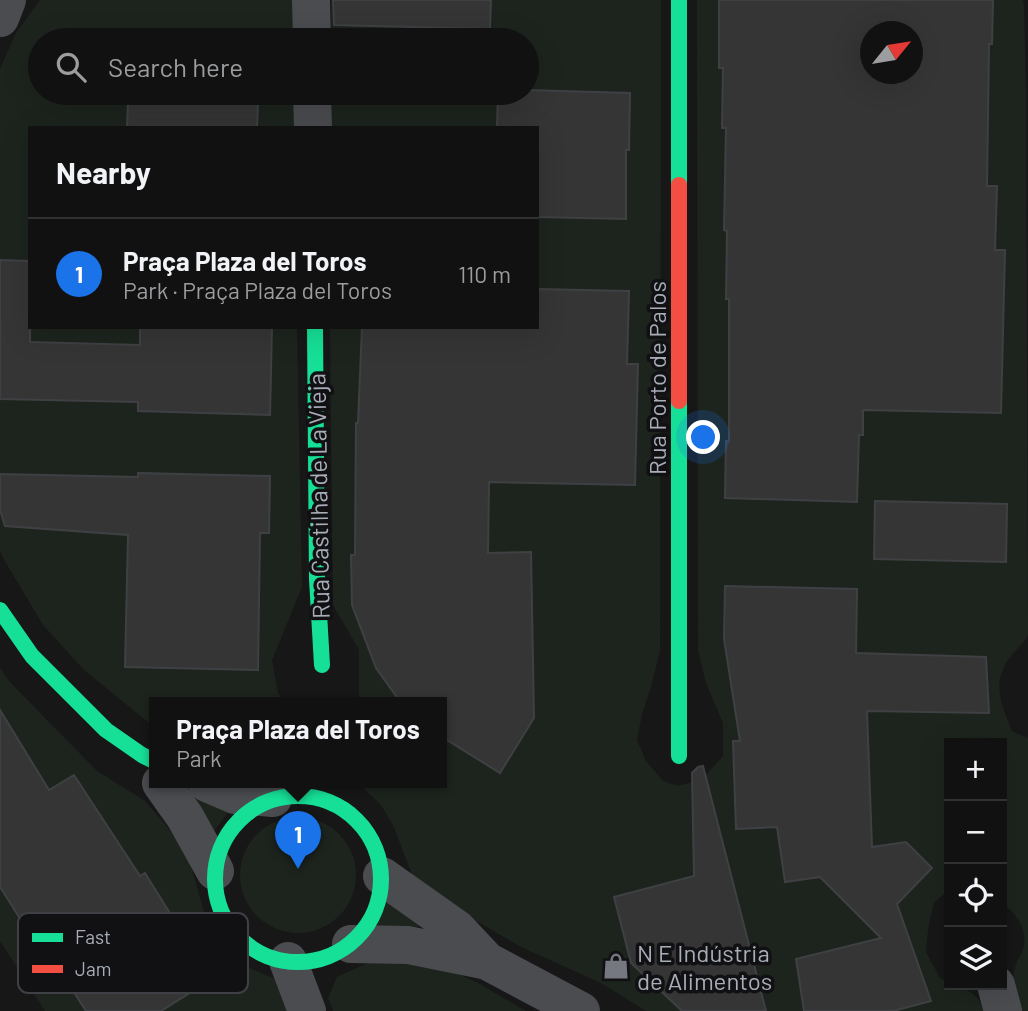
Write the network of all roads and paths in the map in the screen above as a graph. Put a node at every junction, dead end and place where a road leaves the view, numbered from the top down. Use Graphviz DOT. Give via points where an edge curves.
graph roads {
  1 [pos="7,0"];
  2 [pos="311,0"];
  3 [pos="679,0"];
  4 [pos="0,18"];
  5 [pos="312,28"];
  6 [pos="312,105"];
  7 [pos="313,126"];
  8 [pos="315,329"];
  9 [pos="0,610"];
  10 [pos="322,665"];
  11 [pos="679,756"];
  12 [pos="149,765"];
  13 [pos="166,788"];
  14 [pos="218,788"];
  15 [pos="273,798"];
  16 [pos="215,871"];
  17 [pos="382,876"];
  18 [pos="223,913"];
  19 [pos="351,944"];
  20 [pos="248,945"];
  21 [pos="288,961"];
  22 [pos="487,961"];
  23 [pos="997,990"];
  24 [pos="307,1011"];
  25 [pos="580,1011"];
  26 [pos="1003,1011"];
  1 -- 4 [label="street"];
  2 -- 5 [label="street"];
  3 -- 11 [label="street, Rua Porto de Palos"];
  6 -- 7 [label="street"];
  8 -- 10 [label="street, Rua Castilha de La Vieja"];
  9 -- 12 [label="street" via="32,656 106,730"];
  13 -- 16 [label="street"];
  14 -- 15 [label="street" via="234,795"];
  15 -- 16 [label="street" via="251,809 233,826"];
  15 -- 17 [label="street" via="317,797 355,817 369,835"];
  16 -- 18 [label="street"];
  17 -- 19 [label="street" via="374,914"];
  17 -- 22 [label="street" via="457,929"];
  19 -- 21 [label="street" via="322,959"];
  19 -- 22 [label="street" via="408,945"];
  20 -- 21 [label="street"];
  21 -- 24 [label="street"];
  22 -- 25 [label="street"];
  23 -- 26 [label="street"];
}
